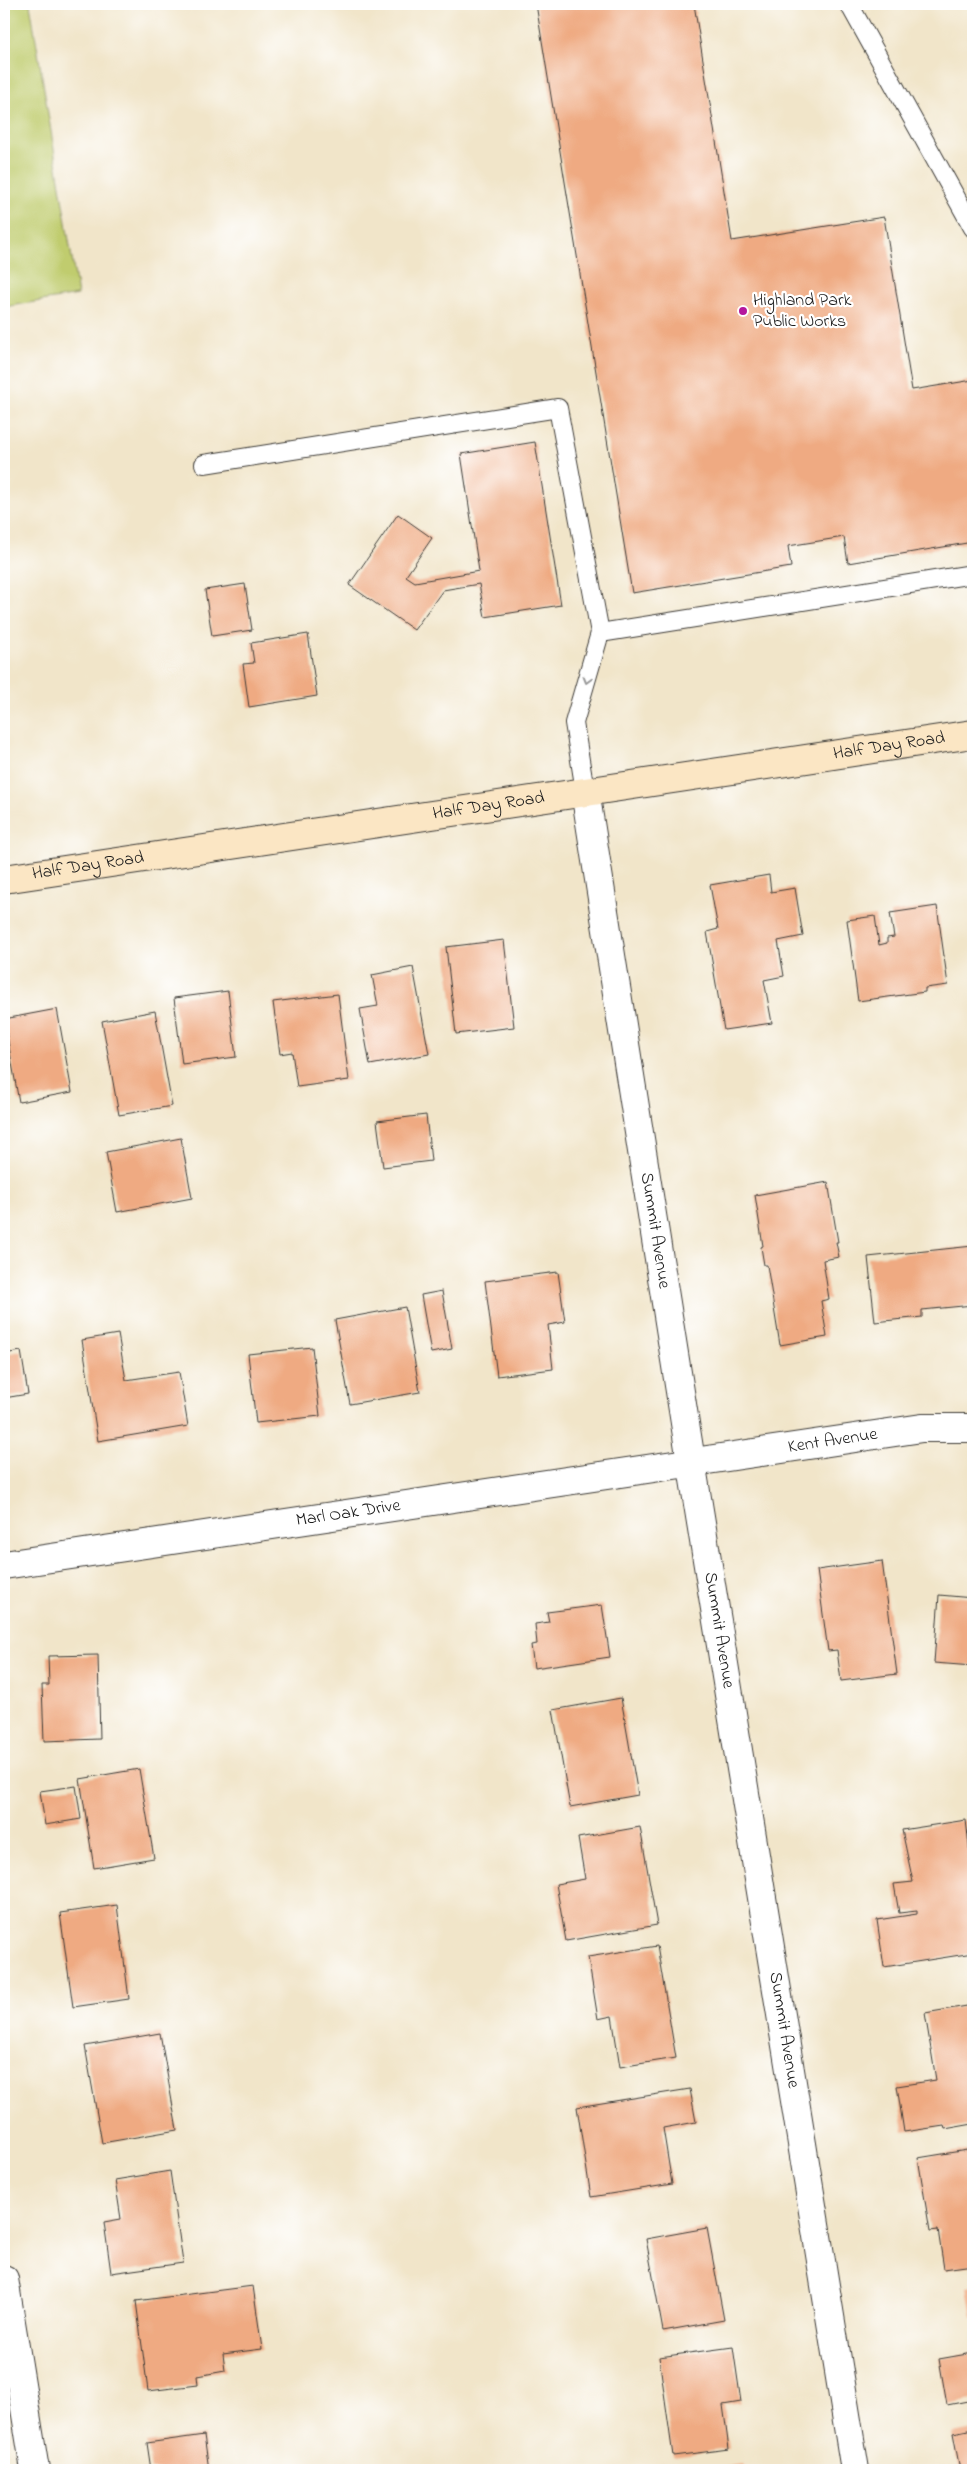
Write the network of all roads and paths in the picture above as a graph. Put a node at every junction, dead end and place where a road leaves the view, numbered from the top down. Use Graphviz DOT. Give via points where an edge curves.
graph roads {
  1 [pos="849,4"];
  2 [pos="973,228"];
  3 [pos="204,464"];
  4 [pos="973,574"];
  5 [pos="600,633"];
  6 [pos="973,734"];
  7 [pos="585,791"];
  8 [pos="4,879"];
  9 [pos="973,1428"];
  10 [pos="691,1462"];
  11 [pos="4,1565"];
  12 [pos="4,2279"];
  13 [pos="35,2470"];
  14 [pos="855,2470"];
  1 -- 2 [label="lane"];
  3 -- 5 [label="lane" via="558,408"];
  4 -- 5 [label="lane"];
  5 -- 7 [label="lane, one-way" via="574,723"];
  6 -- 7 [label="main road, Half Day Road"];
  7 -- 8 [label="main road, Half Day Road"];
  7 -- 10 [label="street, Summit Avenue"];
  9 -- 10 [label="street, Kent Avenue" via="922,1428"];
  10 -- 11 [label="street, Marl Oak Drive"];
  10 -- 14 [label="street, Summit Avenue"];
  12 -- 13 [label="street"];
}
